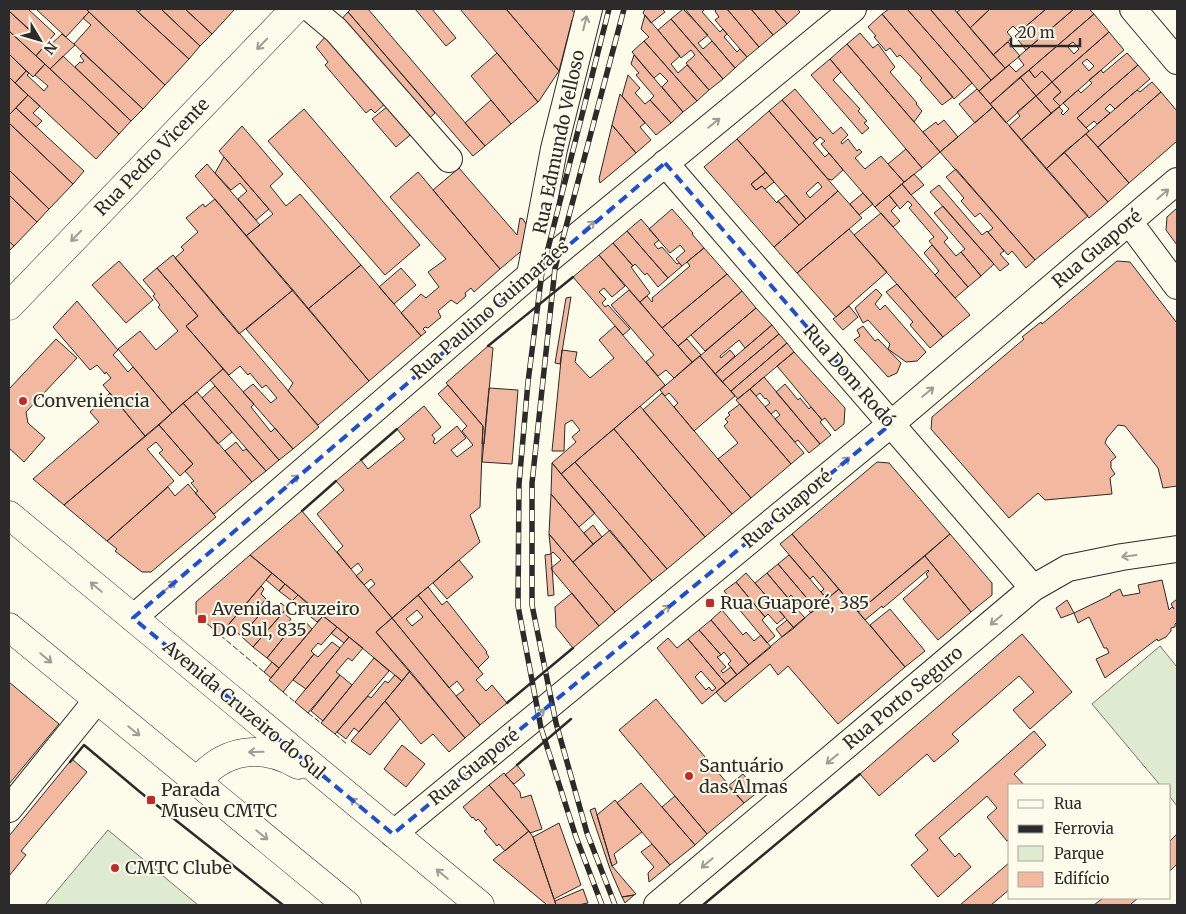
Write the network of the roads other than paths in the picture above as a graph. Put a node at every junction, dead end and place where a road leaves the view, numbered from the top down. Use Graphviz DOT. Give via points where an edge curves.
graph roads {
  1 [pos="295,9"];
  2 [pos="311,9"];
  3 [pos="589,9"];
  4 [pos="853,9"];
  5 [pos="1133,9"];
  6 [pos="1177,61"];
  7 [pos="449,159"];
  8 [pos="665,163"];
  9 [pos="1177,181"];
  10 [pos="1130,223"];
  11 [pos="530,275"];
  12 [pos="1177,286"];
  13 [pos="9,306"];
  14 [pos="891,424"];
  15 [pos="9,515"];
  16 [pos="1177,549"];
  17 [pos="1033,588"];
  18 [pos="133,618"];
  19 [pos="9,627"];
  20 [pos="97,700"];
  21 [pos="318,772"];
  22 [pos="197,782"];
  23 [pos="9,809"];
  24 [pos="393,834"];
  25 [pos="346,905"];
  26 [pos="480,905"];
  27 [pos="657,905"];
  1 -- 13 [label="main road, Rua Pedro Vicente, one-way"];
  2 -- 7 [label="street" via="336,30"];
  11 -- 3 [label="street, Rua Edmundo Velloso, one-way" via="554,149"];
  8 -- 4 [label="street, Rua Paulino Guimarães, one-way"];
  5 -- 6 [label="street"];
  11 -- 8 [label="street, Rua Paulino Guimarães, one-way"];
  8 -- 14 [label="street, Rua Dom Rodó"];
  10 -- 9 [label="street, Rua Guaporé, one-way"];
  10 -- 12 [label="street"];
  14 -- 10 [label="street, Rua Guaporé, one-way"];
  18 -- 11 [label="street, Rua Paulino Guimarães, one-way"];
  14 -- 17 [label="street, Rua Dom Rodó"];
  24 -- 14 [label="street, Rua Guaporé, one-way"];
  18 -- 15 [label="main road, Avenida Cruzeiro do Sul, one-way"];
  16 -- 17 [label="street, Rua Porto Seguro, one-way" via="1068,568"];
  17 -- 27 [label="street, Rua Porto Seguro, one-way"];
  18 -- 21 [label="main road, Avenida Cruzeiro do Sul"];
  19 -- 20 [label="main road, one-way"];
  20 -- 22 [label="main road, one-way"];
  20 -- 23 [label="street"];
  21 -- 22 [label="main road, one-way" via="285,757 249,752 224,759"];
  24 -- 21 [label="main road, Avenida Cruzeiro do Sul, one-way"];
  22 -- 25 [label="main road, one-way"];
  26 -- 24 [label="main road, Avenida Cruzeiro do Sul, one-way"];
}
